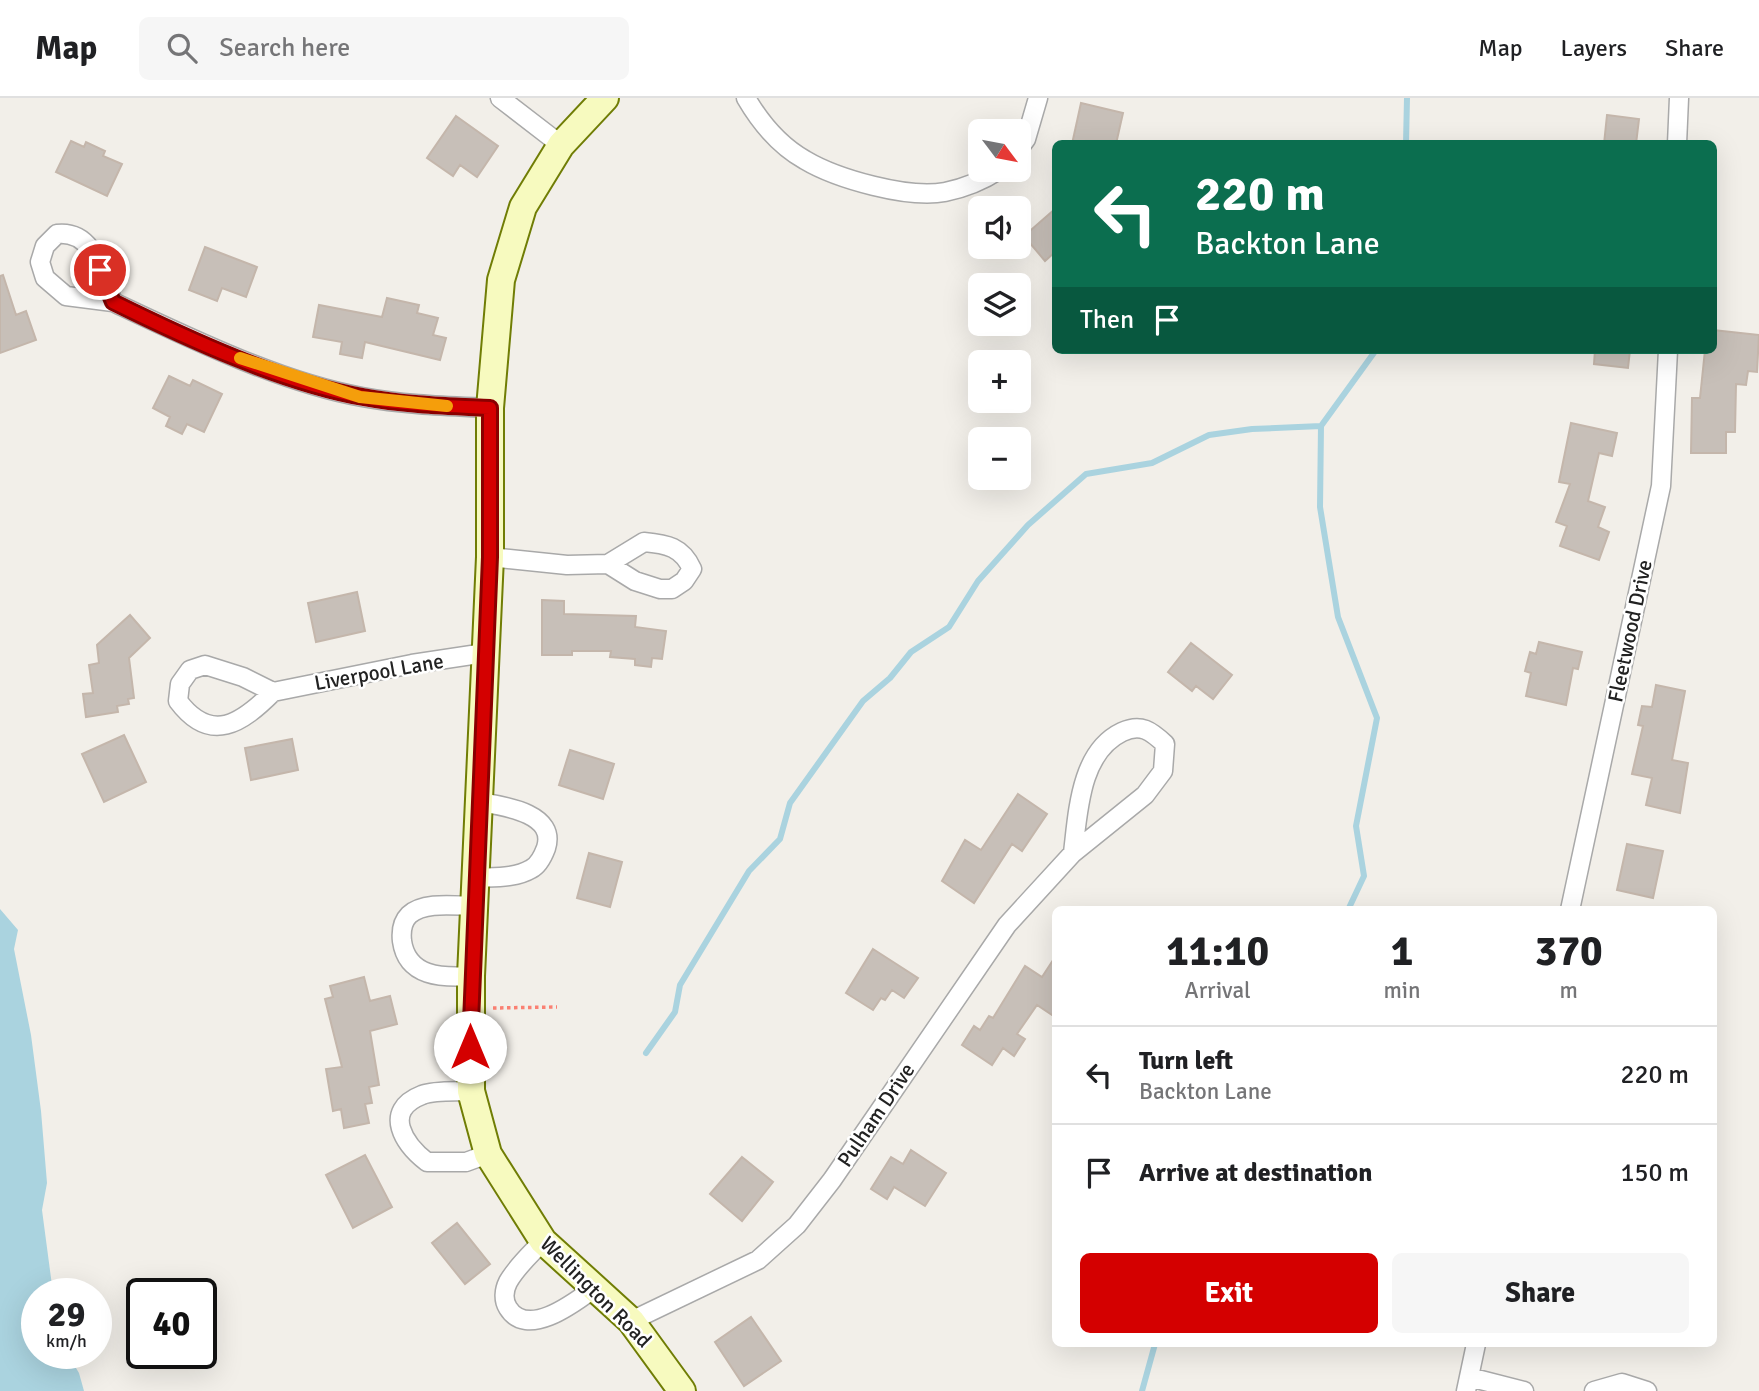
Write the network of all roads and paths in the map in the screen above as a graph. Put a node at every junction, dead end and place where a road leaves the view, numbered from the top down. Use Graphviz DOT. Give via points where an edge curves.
graph roads {
  1 [pos="499,98"];
  2 [pos="604,98"];
  3 [pos="746,98"];
  4 [pos="1038,98"];
  5 [pos="1679,98"];
  6 [pos="1031,122"];
  7 [pos="1676,140"];
  8 [pos="561,145"];
  9 [pos="981,182"];
  10 [pos="113,302"];
  11 [pos="1668,354"];
  12 [pos="490,408"];
  13 [pos="490,557"];
  14 [pos="608,564"];
  15 [pos="485,653"];
  16 [pos="273,692"];
  17 [pos="480,802"];
  18 [pos="1073,853"];
  19 [pos="478,878"];
  20 [pos="474,906"];
  21 [pos="1571,906"];
  22 [pos="471,976"];
  23 [pos="557,1007"];
  24 [pos="470,1008"];
  25 [pos="471,1091"];
  26 [pos="488,1154"];
  27 [pos="543,1241"];
  28 [pos="593,1289"];
  29 [pos="631,1321"];
  30 [pos="1475,1347"];
  31 [pos="1468,1384"];
  32 [pos="682,1391"];
  33 [pos="1524,1391"];
  34 [pos="1594,1391"];
  35 [pos="1647,1391"];
  1 -- 8 [label="street"];
  2 -- 8 [label="street, Wellington Road"];
  3 -- 9 [label="street" via="770,133 804,160 848,179 896,190 943,193"];
  4 -- 6 [label="street"];
  5 -- 7 [label="street"];
  8 -- 12 [label="street, Wellington Road" via="523,207 501,280"];
  10 -- 10 [label="street" via="66,296 45,278 40,262 45,246 57,234 71,233 83,239 94,251"];
  10 -- 12 [label="street" via="195,342 360,397"];
  11 -- 21 [label="street, Fleetwood Drive" via="1661,486"];
  12 -- 13 [label="street, Wellington Road"];
  13 -- 14 [label="street"];
  13 -- 15 [label="street, Wellington Road"];
  15 -- 16 [label="street, Liverpool Lane"];
  15 -- 17 [label="street, Wellington Road"];
  16 -- 16 [label="street" via="205,665 190,670 180,684 178,701 191,718 210,726 250,715"];
  17 -- 19 [label="street, Wellington Road"];
  17 -- 19 [label="street" via="515,808 544,826 549,839 543,858 533,869"];
  18 -- 18 [label="street, Pulham Drive" via="1145,795 1163,771 1165,744 1150,729 1132,728 1107,739 1082,792"];
  18 -- 29 [label="street, Pulham Drive" via="1007,925 797,1225 758,1260"];
  19 -- 20 [label="street, Wellington Road"];
  20 -- 22 [label="street, Wellington Road"];
  20 -- 22 [label="street" via="430,906 410,914 401,930 412,965 443,978"];
  22 -- 24 [label="street, Wellington Road"];
  23 -- 24 [label="path"];
  24 -- 25 [label="street, Wellington Road"];
  25 -- 26 [label="street, Wellington Road"];
  25 -- 26 [label="street" via="423,1094 408,1104 400,1120 402,1138 427,1162 466,1163"];
  26 -- 27 [label="street, Wellington Road"];
  27 -- 28 [label="street, Wellington Road"];
  27 -- 28 [label="street" via="507,1285 504,1302 510,1312 537,1320"];
  28 -- 29 [label="street, Wellington Road"];
  29 -- 32 [label="street, Wellington Road"];
  30 -- 31 [label="street"];
  31 -- 33 [label="street"];
  34 -- 35 [label="street" via="1622,1383"];
}
